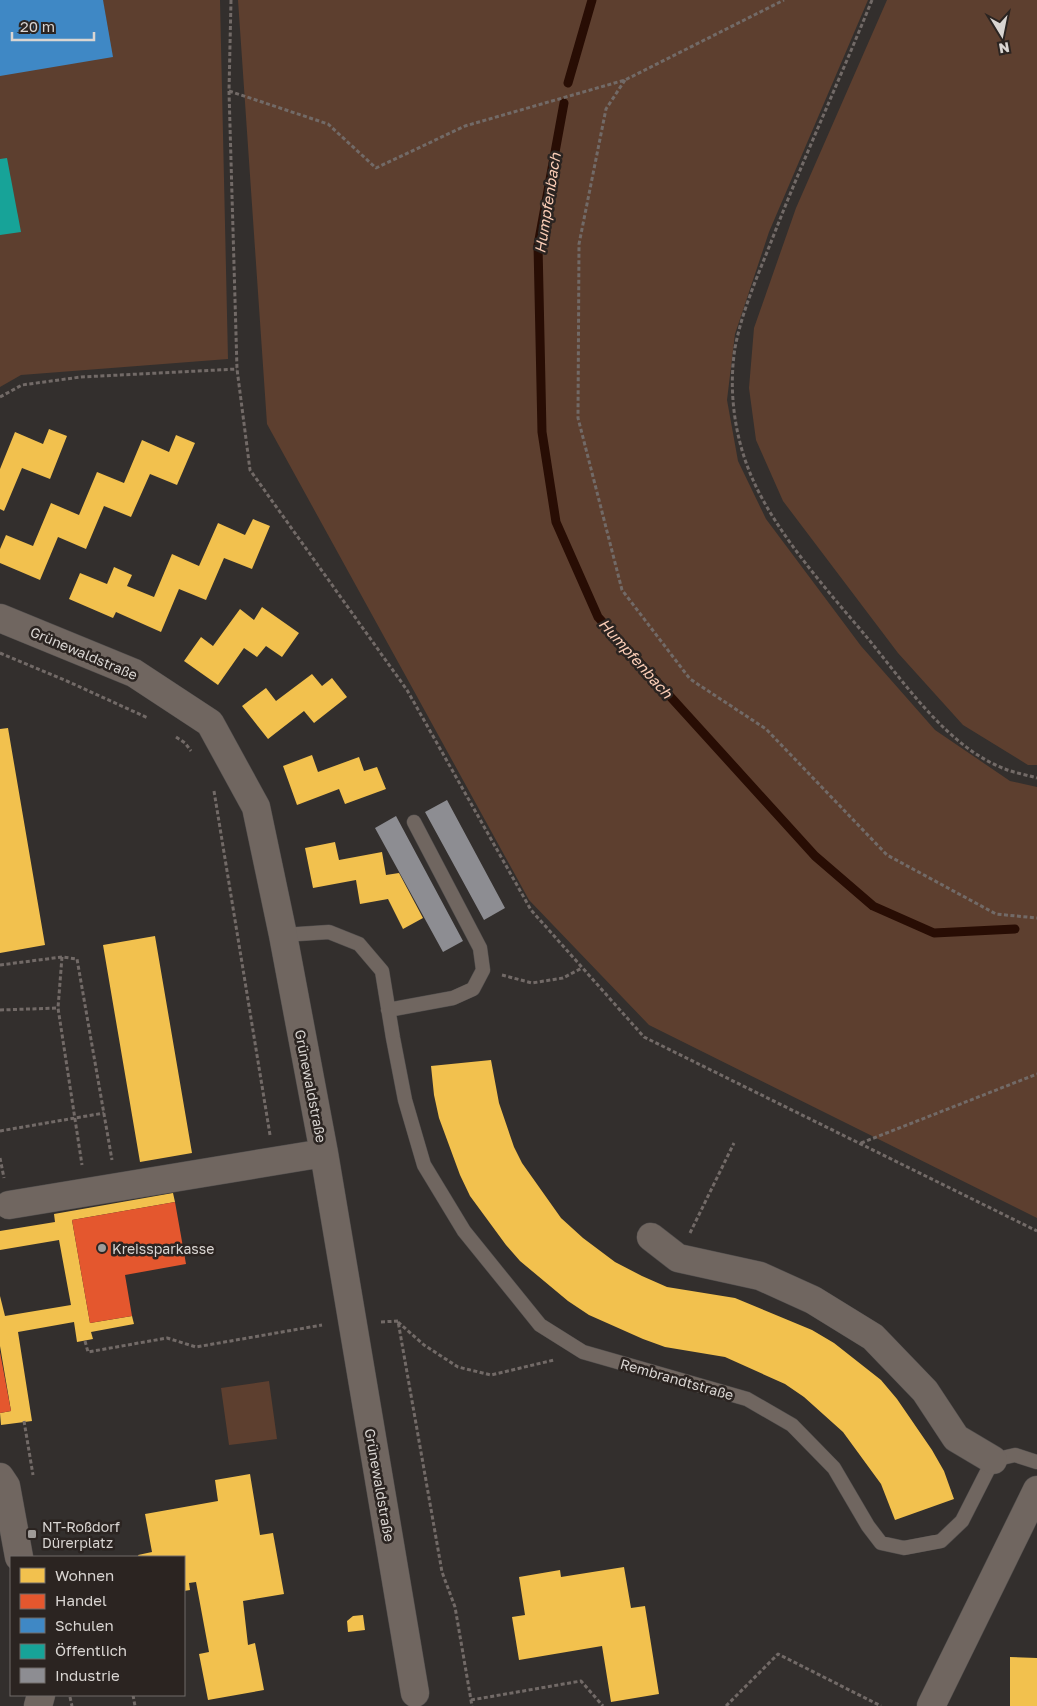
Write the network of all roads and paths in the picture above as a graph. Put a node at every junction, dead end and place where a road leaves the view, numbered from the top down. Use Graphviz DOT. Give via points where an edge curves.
graph roads {
  1 [pos="231,0"];
  2 [pos="784,0"];
  3 [pos="872,0"];
  4 [pos="625,80"];
  5 [pos="229,91"];
  6 [pos="237,369"];
  7 [pos="0,397"];
  8 [pos="0,618"];
  9 [pos="0,654"];
  10 [pos="152,720"];
  11 [pos="172,734"];
  12 [pos="194,755"];
  13 [pos="1037,778"];
  14 [pos="213,788"];
  15 [pos="414,822"];
  16 [pos="1037,918"];
  17 [pos="283,935"];
  18 [pos="62,957"];
  19 [pos="0,965"];
  20 [pos="582,968"];
  21 [pos="483,970"];
  22 [pos="58,1008"];
  23 [pos="0,1010"];
  24 [pos="388,1010"];
  25 [pos="1037,1074"];
  26 [pos="104,1113"];
  27 [pos="74,1118"];
  28 [pos="0,1132"];
  29 [pos="734,1143"];
  30 [pos="860,1143"];
  31 [pos="324,1153"];
  32 [pos="274,1161"];
  33 [pos="116,1187"];
  34 [pos="86,1192"];
  35 [pos="9,1205"];
  36 [pos="1037,1232"];
  37 [pos="651,1237"];
  38 [pos="678,1258"];
  39 [pos="398,1321"];
  40 [pos="353,1323"];
  41 [pos="322,1325"];
  42 [pos="85,1341"];
  43 [pos="583,1352"];
  44 [pos="993,1460"];
  45 [pos="1037,1462"];
  46 [pos="0,1477"];
  47 [pos="1037,1490"];
  48 [pos="19,1556"];
  49 [pos="415,1693"];
  50 [pos="471,1700"];
  51 [pos="472,1706"];
  52 [pos="603,1706"];
  53 [pos="726,1706"];
  54 [pos="881,1706"];
  55 [pos="931,1706"];
  1 -- 5 [label="path"];
  2 -- 4 [label="path"];
  3 -- 13 [label="path" via="794,182 747,304 735,348 733,379 739,435 753,479 779,526 922,705 978,756 1005,770"];
  4 -- 5 [label="path" via="464,126 376,168 328,124"];
  4 -- 16 [label="path" via="606,109 579,244 578,418 622,590 690,679 766,729 887,855 996,914"];
  5 -- 6 [label="path"];
  6 -- 7 [label="path" via="81,377 22,385"];
  6 -- 20 [label="path" via="250,470 407,690 531,910"];
  8 -- 17 [label="street, Grünewaldstraße" via="134,673 210,723 256,807"];
  9 -- 10 [label="path"];
  11 -- 12 [label="path"];
  14 -- 32 [label="path"];
  15 -- 21 [label="lane" via="480,948"];
  17 -- 24 [label="lane, Rembrandtstraße" via="329,932 359,944 382,971"];
  17 -- 31 [label="street, Grünewaldstraße"];
  18 -- 19 [label="path"];
  18 -- 22 [label="path"];
  18 -- 26 [label="path" via="77,959"];
  20 -- 21 [label="path" via="563,978 532,983"];
  20 -- 30 [label="path" via="644,1037"];
  21 -- 24 [label="lane" via="473,989 453,998"];
  22 -- 23 [label="path"];
  22 -- 27 [label="path"];
  24 -- 43 [label="lane, Rembrandtstraße" via="405,1100 424,1165 476,1247 540,1325"];
  25 -- 30 [label="path"];
  26 -- 27 [label="path"];
  26 -- 33 [label="path"];
  27 -- 28 [label="path"];
  27 -- 34 [label="path"];
  29 -- 38 [label="path"];
  30 -- 36 [label="path"];
  31 -- 32 [label="street"];
  31 -- 40 [label="street, Grünewaldstraße"];
  32 -- 33 [label="street"];
  33 -- 34 [label="street"];
  34 -- 35 [label="street"];
  37 -- 38 [label="street"];
  38 -- 44 [label="street" via="760,1276 813,1300 873,1337 925,1391 956,1438"];
  39 -- 40 [label="path"];
  39 -- 43 [label="path" via="424,1345 458,1367 491,1375"];
  39 -- 50 [label="path" via="442,1572 455,1607"];
  40 -- 49 [label="street, Grünewaldstraße"];
  41 -- 42 [label="path" via="196,1347 167,1338 88,1352"];
  43 -- 44 [label="lane, Rembrandtstraße" via="747,1400 792,1425 834,1468 881,1543 904,1548 940,1541 962,1520"];
  44 -- 45 [label="lane" via="1015,1455"];
  46 -- 48 [label="street" via="6,1486"];
  47 -- 55 [label="street"];
  50 -- 51 [label="path"];
  50 -- 52 [label="path" via="581,1681"];
  53 -- 54 [label="path" via="778,1654"];
}
